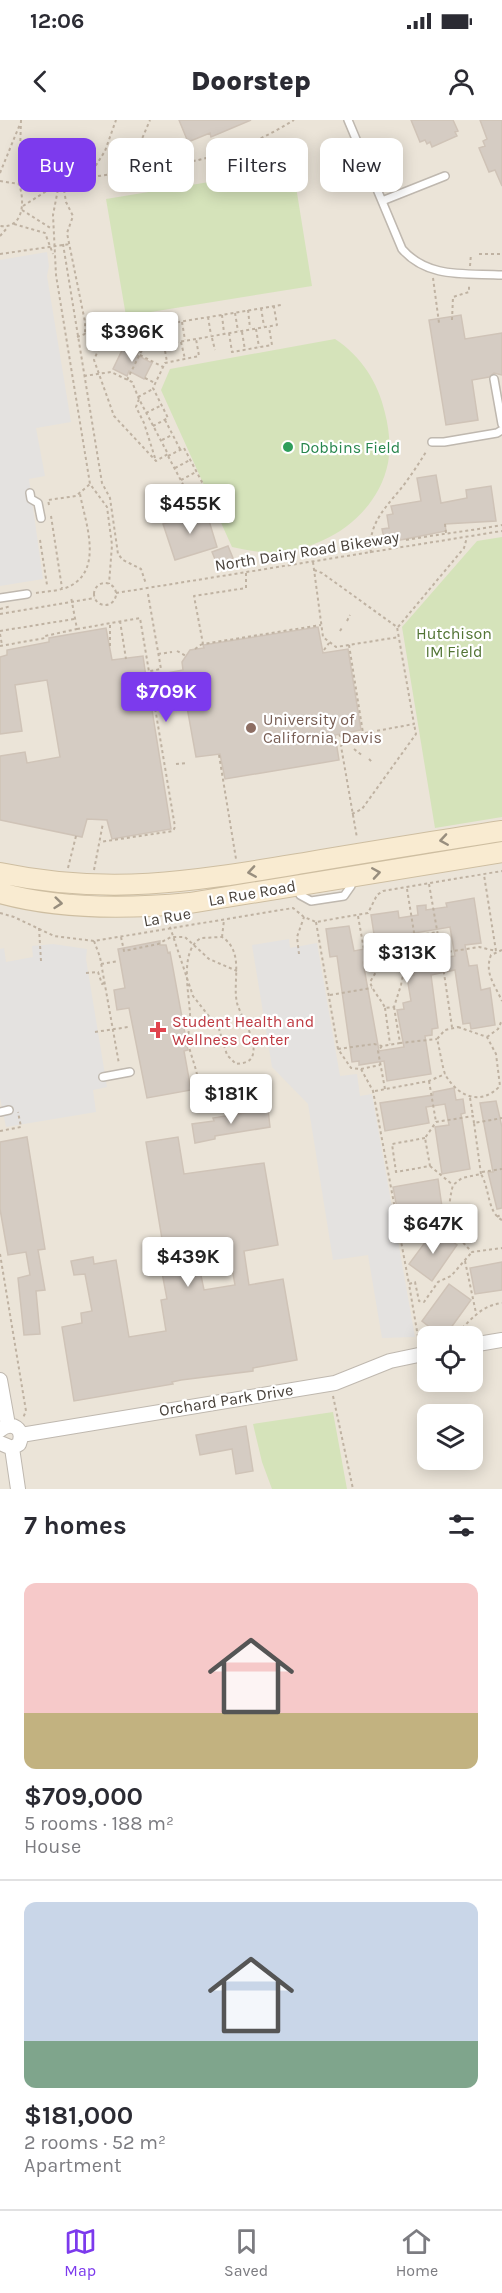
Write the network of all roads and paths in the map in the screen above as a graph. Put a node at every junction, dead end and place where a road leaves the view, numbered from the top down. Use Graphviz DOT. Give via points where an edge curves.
graph roads {
  1 [pos="116,120"];
  2 [pos="150,120"];
  3 [pos="294,120"];
  4 [pos="348,120"];
  5 [pos="21,121"];
  6 [pos="20,138"];
  7 [pos="142,138"];
  8 [pos="96,165"];
  9 [pos="0,173"];
  10 [pos="444,176"];
  11 [pos="96,177"];
  12 [pos="0,181"];
  13 [pos="18,184"];
  14 [pos="20,192"];
  15 [pos="47,192"];
  16 [pos="57,192"];
  17 [pos="64,192"];
  18 [pos="382,201"];
  19 [pos="23,208"];
  20 [pos="14,224"];
  21 [pos="0,226"];
  22 [pos="8,227"];
  23 [pos="54,231"];
  24 [pos="0,236"];
  25 [pos="63,244"];
  26 [pos="70,244"];
  27 [pos="56,245"];
  28 [pos="50,246"];
  29 [pos="0,254"];
  30 [pos="471,254"];
  31 [pos="479,254"];
  32 [pos="502,254"];
  33 [pos="54,257"];
  34 [pos="433,270"];
  35 [pos="470,273"];
  36 [pos="502,275"];
  37 [pos="281,305"];
  38 [pos="274,306"];
  39 [pos="261,308"];
  40 [pos="248,310"];
  41 [pos="235,313"];
  42 [pos="222,315"];
  43 [pos="208,317"];
  44 [pos="452,320"];
  45 [pos="182,322"];
  46 [pos="439,323"];
  47 [pos="169,324"];
  48 [pos="269,326"];
  49 [pos="264,327"];
  50 [pos="256,329"];
  51 [pos="124,330"];
  52 [pos="251,330"];
  53 [pos="242,331"];
  54 [pos="238,332"];
  55 [pos="229,333"];
  56 [pos="85,334"];
  57 [pos="224,334"];
  58 [pos="212,336"];
  59 [pos="77,337"];
  60 [pos="196,339"];
  61 [pos="102,341"];
  62 [pos="183,341"];
  63 [pos="172,343"];
  64 [pos="164,345"];
  65 [pos="259,347"];
  66 [pos="143,348"];
  67 [pos="214,350"];
  68 [pos="245,350"];
  69 [pos="140,355"];
  70 [pos="185,359"];
  71 [pos="167,362"];
  72 [pos="163,367"];
  73 [pos="99,375"];
  74 [pos="84,376"];
  75 [pos="145,378"];
  76 [pos="494,379"];
  77 [pos="128,380"];
  78 [pos="155,383"];
  79 [pos="153,389"];
  80 [pos="139,398"];
  81 [pos="162,405"];
  82 [pos="146,413"];
  83 [pos="165,420"];
  84 [pos="502,424"];
  85 [pos="153,426"];
  86 [pos="502,430"];
  87 [pos="172,435"];
  88 [pos="160,441"];
  89 [pos="432,442"];
  90 [pos="180,449"];
  91 [pos="168,455"];
  92 [pos="190,459"];
  93 [pos="156,461"];
  94 [pos="175,468"];
  95 [pos="196,472"];
  96 [pos="181,480"];
  97 [pos="90,484"];
  98 [pos="30,493"];
  99 [pos="80,494"];
  100 [pos="41,518"];
  101 [pos="488,520"];
  102 [pos="445,524"];
  103 [pos="502,525"];
  104 [pos="489,527"];
  105 [pos="502,531"];
  106 [pos="446,533"];
  107 [pos="466,537"];
  108 [pos="40,540"];
  109 [pos="406,540"];
  110 [pos="371,553"];
  111 [pos="313,562"];
  112 [pos="314,570"];
  113 [pos="246,573"];
  114 [pos="109,584"];
  115 [pos="146,584"];
  116 [pos="47,585"];
  117 [pos="62,589"];
  118 [pos="116,593"];
  119 [pos="27,594"];
  120 [pos="148,594"];
  121 [pos="71,597"];
  122 [pos="0,598"];
  123 [pos="95,598"];
  124 [pos="72,602"];
  125 [pos="0,614"];
  126 [pos="350,615"];
  127 [pos="75,619"];
  128 [pos="120,621"];
  129 [pos="347,621"];
  130 [pos="110,623"];
  131 [pos="321,625"];
  132 [pos="343,626"];
  133 [pos="397,627"];
  134 [pos="77,629"];
  135 [pos="340,631"];
  136 [pos="0,633"];
  137 [pos="399,637"];
  138 [pos="329,642"];
  139 [pos="203,644"];
  140 [pos="349,645"];
  141 [pos="1,646"];
  142 [pos="110,646"];
  143 [pos="195,650"];
  144 [pos="324,650"];
  145 [pos="177,651"];
  146 [pos="172,652"];
  147 [pos="158,654"];
  148 [pos="186,656"];
  149 [pos="126,658"];
  150 [pos="150,671"];
  151 [pos="414,724"];
  152 [pos="363,733"];
  153 [pos="339,735"];
  154 [pos="345,741"];
  155 [pos="354,749"];
  156 [pos="219,755"];
  157 [pos="363,756"];
  158 [pos="369,759"];
  159 [pos="187,763"];
  160 [pos="373,763"];
  161 [pos="176,764"];
  162 [pos="352,814"];
  163 [pos="103,823"];
  164 [pos="502,831"];
  165 [pos="76,836"];
  166 [pos="100,842"];
  167 [pos="358,844"];
  168 [pos="502,852"];
  169 [pos="236,864"];
  170 [pos="67,871"];
  171 [pos="502,871"];
  172 [pos="0,873"];
  173 [pos="94,873"];
  174 [pos="484,874"];
  175 [pos="429,884"];
  176 [pos="407,887"];
  177 [pos="0,893"];
  178 [pos="0,913"];
  179 [pos="168,915"];
  180 [pos="358,916"];
  181 [pos="304,917"];
  182 [pos="224,920"];
  183 [pos="316,922"];
  184 [pos="39,928"];
  185 [pos="171,929"];
  186 [pos="437,932"];
  187 [pos="414,936"];
  188 [pos="121,937"];
  189 [pos="173,937"];
  190 [pos="222,938"];
  191 [pos="94,941"];
  192 [pos="194,943"];
  193 [pos="496,951"];
  194 [pos="502,951"];
  195 [pos="441,953"];
  196 [pos="298,954"];
  197 [pos="418,957"];
  198 [pos="406,959"];
  199 [pos="118,961"];
  200 [pos="41,962"];
  201 [pos="101,964"];
  202 [pos="378,964"];
  203 [pos="237,970"];
  204 [pos="86,973"];
  205 [pos="105,983"];
  206 [pos="188,984"];
  207 [pos="372,988"];
  208 [pos="329,995"];
  209 [pos="502,1000"];
  210 [pos="394,1007"];
  211 [pos="385,1008"];
  212 [pos="502,1020"];
  213 [pos="128,1027"];
  214 [pos="453,1027"];
  215 [pos="113,1029"];
  216 [pos="95,1032"];
  217 [pos="487,1037"];
  218 [pos="437,1039"];
  219 [pos="224,1040"];
  220 [pos="400,1043"];
  221 [pos="390,1045"];
  222 [pos="189,1046"];
  223 [pos="382,1046"];
  224 [pos="338,1049"];
  225 [pos="380,1065"];
  226 [pos="500,1066"];
  227 [pos="361,1069"];
  228 [pos="130,1072"];
  229 [pos="121,1074"];
  230 [pos="445,1074"];
  231 [pos="103,1077"];
  232 [pos="198,1079"];
  233 [pos="429,1081"];
  234 [pos="500,1086"];
  235 [pos="385,1089"];
  236 [pos="373,1091"];
  237 [pos="502,1091"];
  238 [pos="470,1098"];
  239 [pos="14,1109"];
  240 [pos="0,1112"];
  241 [pos="473,1116"];
  242 [pos="502,1118"];
  243 [pos="436,1122"];
  244 [pos="474,1123"];
  245 [pos="0,1131"];
  246 [pos="425,1138"];
  247 [pos="392,1144"];
  248 [pos="383,1145"];
  249 [pos="430,1166"];
  250 [pos="502,1169"];
  251 [pos="396,1172"];
  252 [pos="388,1173"];
  253 [pos="482,1173"];
  254 [pos="453,1185"];
  255 [pos="502,1214"];
  256 [pos="497,1217"];
  257 [pos="449,1220"];
  258 [pos="502,1220"];
  259 [pos="399,1228"];
  260 [pos="502,1248"];
  261 [pos="472,1252"];
  262 [pos="0,1254"];
  263 [pos="465,1261"];
  264 [pos="409,1284"];
  265 [pos="502,1303"];
  266 [pos="476,1313"];
  267 [pos="419,1326"];
  268 [pos="463,1326"];
  269 [pos="502,1340"];
  270 [pos="483,1344"];
  271 [pos="417,1352"];
  272 [pos="0,1380"];
  273 [pos="333,1396"];
  274 [pos="23,1418"];
  275 [pos="4,1428"];
  276 [pos="21,1435"];
  277 [pos="6,1446"];
  278 [pos="18,1489"];
  279 [pos="353,1489"];
  1 -- 8 [label="path"];
  2 -- 7 [label="path"];
  3 -- 11 [label="path" via="215,158"];
  4 -- 18 [label="lane"];
  5 -- 6 [label="path"];
  5 -- 9 [label="path"];
  10 -- 18 [label="lane"];
  12 -- 13 [label="path"];
  14 -- 19 [label="path"];
  15 -- 19 [label="path"];
  16 -- 23 [label="path"];
  17 -- 26 [label="path" via="73,216 67,233"];
  18 -- 34 [label="lane" via="402,249 421,266"];
  19 -- 20 [label="path"];
  19 -- 23 [label="path"];
  20 -- 22 [label="path"];
  20 -- 28 [label="path" via="40,230"];
  21 -- 22 [label="path"];
  22 -- 24 [label="path"];
  23 -- 27 [label="path"];
  25 -- 26 [label="path"];
  25 -- 27 [label="path"];
  25 -- 59 [label="path"];
  26 -- 56 [label="path"];
  27 -- 28 [label="path"];
  27 -- 33 [label="path"];
  28 -- 29 [label="path"];
  28 -- 33 [label="path"];
  30 -- 35 [label="path"];
  31 -- 32 [label="path"];
  33 -- 97 [label="path"];
  34 -- 35 [label="lane"];
  34 -- 46 [label="path"];
  35 -- 36 [label="lane"];
  35 -- 44 [label="path" via="469,292 453,297"];
  37 -- 38 [label="path"];
  38 -- 39 [label="path"];
  38 -- 48 [label="path" via="277,325"];
  39 -- 40 [label="path"];
  39 -- 49 [label="path"];
  40 -- 41 [label="path"];
  40 -- 52 [label="path"];
  41 -- 42 [label="path"];
  41 -- 54 [label="path"];
  42 -- 43 [label="path"];
  42 -- 57 [label="path"];
  43 -- 45 [label="path"];
  43 -- 58 [label="path"];
  45 -- 47 [label="path"];
  45 -- 62 [label="path"];
  47 -- 51 [label="path" via="134,325"];
  47 -- 63 [label="path"];
  48 -- 49 [label="path"];
  48 -- 65 [label="path" via="272,345"];
  49 -- 50 [label="path"];
  50 -- 52 [label="path"];
  50 -- 65 [label="path"];
  51 -- 61 [label="path"];
  51 -- 66 [label="path" via="131,342"];
  52 -- 53 [label="path"];
  53 -- 54 [label="path"];
  53 -- 68 [label="path"];
  54 -- 55 [label="path"];
  55 -- 57 [label="path"];
  55 -- 68 [label="path" via="232,352"];
  56 -- 59 [label="path"];
  56 -- 61 [label="path"];
  57 -- 58 [label="path"];
  58 -- 60 [label="path"];
  58 -- 67 [label="path"];
  59 -- 74 [label="path"];
  60 -- 62 [label="path"];
  60 -- 70 [label="path" via="199,356"];
  61 -- 73 [label="path" via="94,360"];
  62 -- 63 [label="path"];
  62 -- 70 [label="path"];
  63 -- 64 [label="path"];
  64 -- 66 [label="path"];
  64 -- 71 [label="path"];
  65 -- 68 [label="path"];
  66 -- 69 [label="path"];
  69 -- 72 [label="path"];
  69 -- 77 [label="path"];
  70 -- 71 [label="path"];
  71 -- 72 [label="path"];
  72 -- 78 [label="path"];
  73 -- 74 [label="path"];
  73 -- 77 [label="path" via="111,372"];
  73 -- 93 [label="path" via="114,416"];
  74 -- 115 [label="path" via="118,554 141,568"];
  75 -- 78 [label="path"];
  76 -- 84 [label="lane"];
  77 -- 80 [label="path"];
  78 -- 79 [label="path"];
  79 -- 80 [label="path"];
  79 -- 81 [label="path"];
  80 -- 82 [label="path"];
  80 -- 93 [label="path" via="136,407"];
  81 -- 82 [label="path"];
  81 -- 83 [label="path" via="168,418"];
  82 -- 85 [label="path"];
  83 -- 85 [label="path"];
  83 -- 87 [label="path"];
  85 -- 88 [label="path"];
  86 -- 89 [label="lane"];
  87 -- 88 [label="path"];
  87 -- 90 [label="path"];
  88 -- 91 [label="path"];
  89 -- 110 [label="path" via="415,471 380,514"];
  90 -- 91 [label="path"];
  90 -- 92 [label="path" via="184,448"];
  91 -- 93 [label="path"];
  91 -- 94 [label="path"];
  92 -- 94 [label="path"];
  92 -- 95 [label="path"];
  94 -- 96 [label="path"];
  95 -- 96 [label="path"];
  95 -- 96 [label="path" via="203,484 187,492"];
  97 -- 99 [label="path"];
  97 -- 114 [label="path" via="107,507 112,545"];
  98 -- 100 [label="lane" via="38,503"];
  99 -- 117 [label="path" via="89,561 79,580"];
  99 -- 117 [label="path" via="48,500"];
  101 -- 104 [label="path"];
  102 -- 106 [label="path"];
  103 -- 104 [label="path"];
  104 -- 106 [label="path"];
  105 -- 107 [label="path, North Dairy Road Bikeway"];
  106 -- 109 [label="path"];
  107 -- 110 [label="path, North Dairy Road Bikeway"];
  107 -- 133 [label="path" via="464,548"];
  108 -- 116 [label="path"];
  110 -- 111 [label="path, North Dairy Road Bikeway"];
  111 -- 112 [label="path"];
  111 -- 113 [label="path, North Dairy Road Bikeway"];
  112 -- 131 [label="path"];
  112 -- 133 [label="path"];
  113 -- 118 [label="path, North Dairy Road Bikeway"];
  113 -- 139 [label="path" via="246,588 194,596"];
  114 -- 118 [label="path"];
  114 -- 123 [label="path" via="97,587"];
  117 -- 119 [label="path"];
  118 -- 123 [label="path" via="107,604"];
  119 -- 122 [label="lane"];
  120 -- 147 [label="path"];
  121 -- 124 [label="path"];
  123 -- 124 [label="path"];
  124 -- 125 [label="path"];
  124 -- 127 [label="path"];
  126 -- 129 [label="path"];
  127 -- 134 [label="path"];
  127 -- 136 [label="path"];
  128 -- 130 [label="path"];
  128 -- 149 [label="path"];
  128 -- 150 [label="path" via="140,618"];
  130 -- 134 [label="path"];
  130 -- 142 [label="path"];
  131 -- 138 [label="path" via="323,637"];
  131 -- 139 [label="path"];
  132 -- 135 [label="path"];
  133 -- 137 [label="path"];
  134 -- 141 [label="path"];
  136 -- 141 [label="path"];
  137 -- 140 [label="path"];
  137 -- 151 [label="path"];
  138 -- 140 [label="path" via="336,647"];
  138 -- 144 [label="path"];
  139 -- 143 [label="path"];
  140 -- 152 [label="path"];
  145 -- 148 [label="path"];
  146 -- 147 [label="path"];
  147 -- 150 [label="path" via="161,669"];
  150 -- 166 [label="path" via="174,830"];
  151 -- 152 [label="path"];
  151 -- 162 [label="path" via="416,734 362,809"];
  152 -- 154 [label="path"];
  153 -- 154 [label="path"];
  154 -- 162 [label="path" via="341,746"];
  155 -- 157 [label="path"];
  156 -- 169 [label="path"];
  158 -- 160 [label="path"];
  159 -- 161 [label="path"];
  162 -- 167 [label="path"];
  163 -- 166 [label="path"];
  164 -- 172 [label="main road, La Rue Road, one-way" via="171,884 69,884"];
  165 -- 170 [label="path"];
  166 -- 173 [label="path"];
  177 -- 168 [label="main road, La Rue Road, one-way" via="85,906 146,907"];
  171 -- 174 [label="path"];
  174 -- 175 [label="path"];
  174 -- 193 [label="path"];
  175 -- 176 [label="path"];
  175 -- 186 [label="path"];
  176 -- 180 [label="path" via="380,893 371,910"];
  176 -- 187 [label="path"];
  178 -- 184 [label="path, La Rue"];
  179 -- 185 [label="path"];
  180 -- 183 [label="path"];
  180 -- 202 [label="path" via="364,950"];
  181 -- 182 [label="path, La Rue" via="293,908"];
  181 -- 183 [label="path, La Rue"];
  181 -- 196 [label="path" via="297,937"];
  182 -- 185 [label="path, La Rue"];
  182 -- 190 [label="path"];
  183 -- 208 [label="path"];
  184 -- 191 [label="path, La Rue" via="63,938"];
  184 -- 200 [label="path"];
  185 -- 188 [label="path, La Rue"];
  185 -- 189 [label="path"];
  186 -- 187 [label="path"];
  186 -- 195 [label="path"];
  187 -- 197 [label="path"];
  188 -- 189 [label="path" via="123,951"];
  188 -- 191 [label="path, La Rue"];
  189 -- 192 [label="path" via="185,937"];
  189 -- 206 [label="path"];
  190 -- 192 [label="path" via="207,936"];
  190 -- 203 [label="path" via="233,951"];
  191 -- 201 [label="path"];
  192 -- 203 [label="path" via="209,959"];
  192 -- 206 [label="path"];
  193 -- 194 [label="path"];
  193 -- 195 [label="path" via="479,947"];
  193 -- 209 [label="path" via="489,962 490,977"];
  195 -- 197 [label="path"];
  195 -- 214 [label="path"];
  197 -- 198 [label="path"];
  198 -- 202 [label="path"];
  198 -- 210 [label="path"];
  199 -- 201 [label="path"];
  201 -- 205 [label="path"];
  202 -- 207 [label="path" via="370,982"];
  203 -- 219 [label="path" via="237,1001 249,1034 252,1058 245,1063 232,1062"];
  204 -- 205 [label="path" via="98,972 102,984"];
  205 -- 215 [label="path"];
  206 -- 219 [label="path"];
  206 -- 222 [label="path"];
  207 -- 208 [label="path"];
  207 -- 211 [label="path"];
  208 -- 224 [label="path"];
  210 -- 211 [label="path"];
  210 -- 220 [label="path"];
  211 -- 221 [label="path"];
  212 -- 217 [label="path"];
  213 -- 215 [label="path"];
  214 -- 217 [label="path"];
  214 -- 218 [label="path"];
  215 -- 216 [label="path"];
  215 -- 229 [label="path"];
  217 -- 226 [label="path"];
  218 -- 220 [label="path"];
  218 -- 230 [label="path"];
  219 -- 222 [label="path"];
  220 -- 221 [label="path"];
  221 -- 223 [label="path"];
  222 -- 232 [label="path"];
  223 -- 224 [label="path"];
  223 -- 225 [label="path" via="378,1051"];
  224 -- 227 [label="path" via="351,1068"];
  225 -- 227 [label="path"];
  225 -- 235 [label="path"];
  226 -- 234 [label="path"];
  227 -- 236 [label="path"];
  228 -- 229 [label="lane"];
  229 -- 231 [label="lane"];
  230 -- 233 [label="path"];
  230 -- 238 [label="path"];
  233 -- 235 [label="path"];
  233 -- 243 [label="path"];
  234 -- 237 [label="path"];
  234 -- 238 [label="path" via="487,1097"];
  235 -- 236 [label="path"];
  236 -- 248 [label="path"];
  238 -- 241 [label="path"];
  239 -- 240 [label="lane"];
  239 -- 245 [label="path" via="21,1127"];
  241 -- 243 [label="path"];
  241 -- 244 [label="path"];
  242 -- 244 [label="path"];
  243 -- 246 [label="path"];
  244 -- 253 [label="path"];
  246 -- 247 [label="path"];
  246 -- 249 [label="path"];
  247 -- 248 [label="path"];
  247 -- 251 [label="path"];
  248 -- 252 [label="path"];
  249 -- 251 [label="path"];
  249 -- 254 [label="path"];
  250 -- 253 [label="path"];
  251 -- 252 [label="path"];
  252 -- 259 [label="path"];
  253 -- 254 [label="path" via="462,1178"];
  253 -- 256 [label="path"];
  254 -- 257 [label="path"];
  255 -- 256 [label="path"];
  256 -- 258 [label="path"];
  257 -- 259 [label="path"];
  257 -- 261 [label="path"];
  259 -- 264 [label="path"];
  260 -- 261 [label="path"];
  261 -- 263 [label="path"];
  262 -- 274 [label="path" via="26,1411"];
  263 -- 264 [label="path" via="451,1276 438,1282 424,1302 419,1300 415,1282"];
  263 -- 266 [label="path"];
  264 -- 267 [label="path"];
  265 -- 266 [label="path"];
  266 -- 268 [label="path"];
  269 -- 270 [label="street"];
  271 -- 276 [label="street, Orchard Park Drive" via="335,1383"];
  272 -- 275 [label="street"];
  273 -- 279 [label="path"];
  275 -- 276 [label="street" via="17,1427"];
  276 -- 277 [label="street" via="19,1444"];
  277 -- 278 [label="street"];
}
